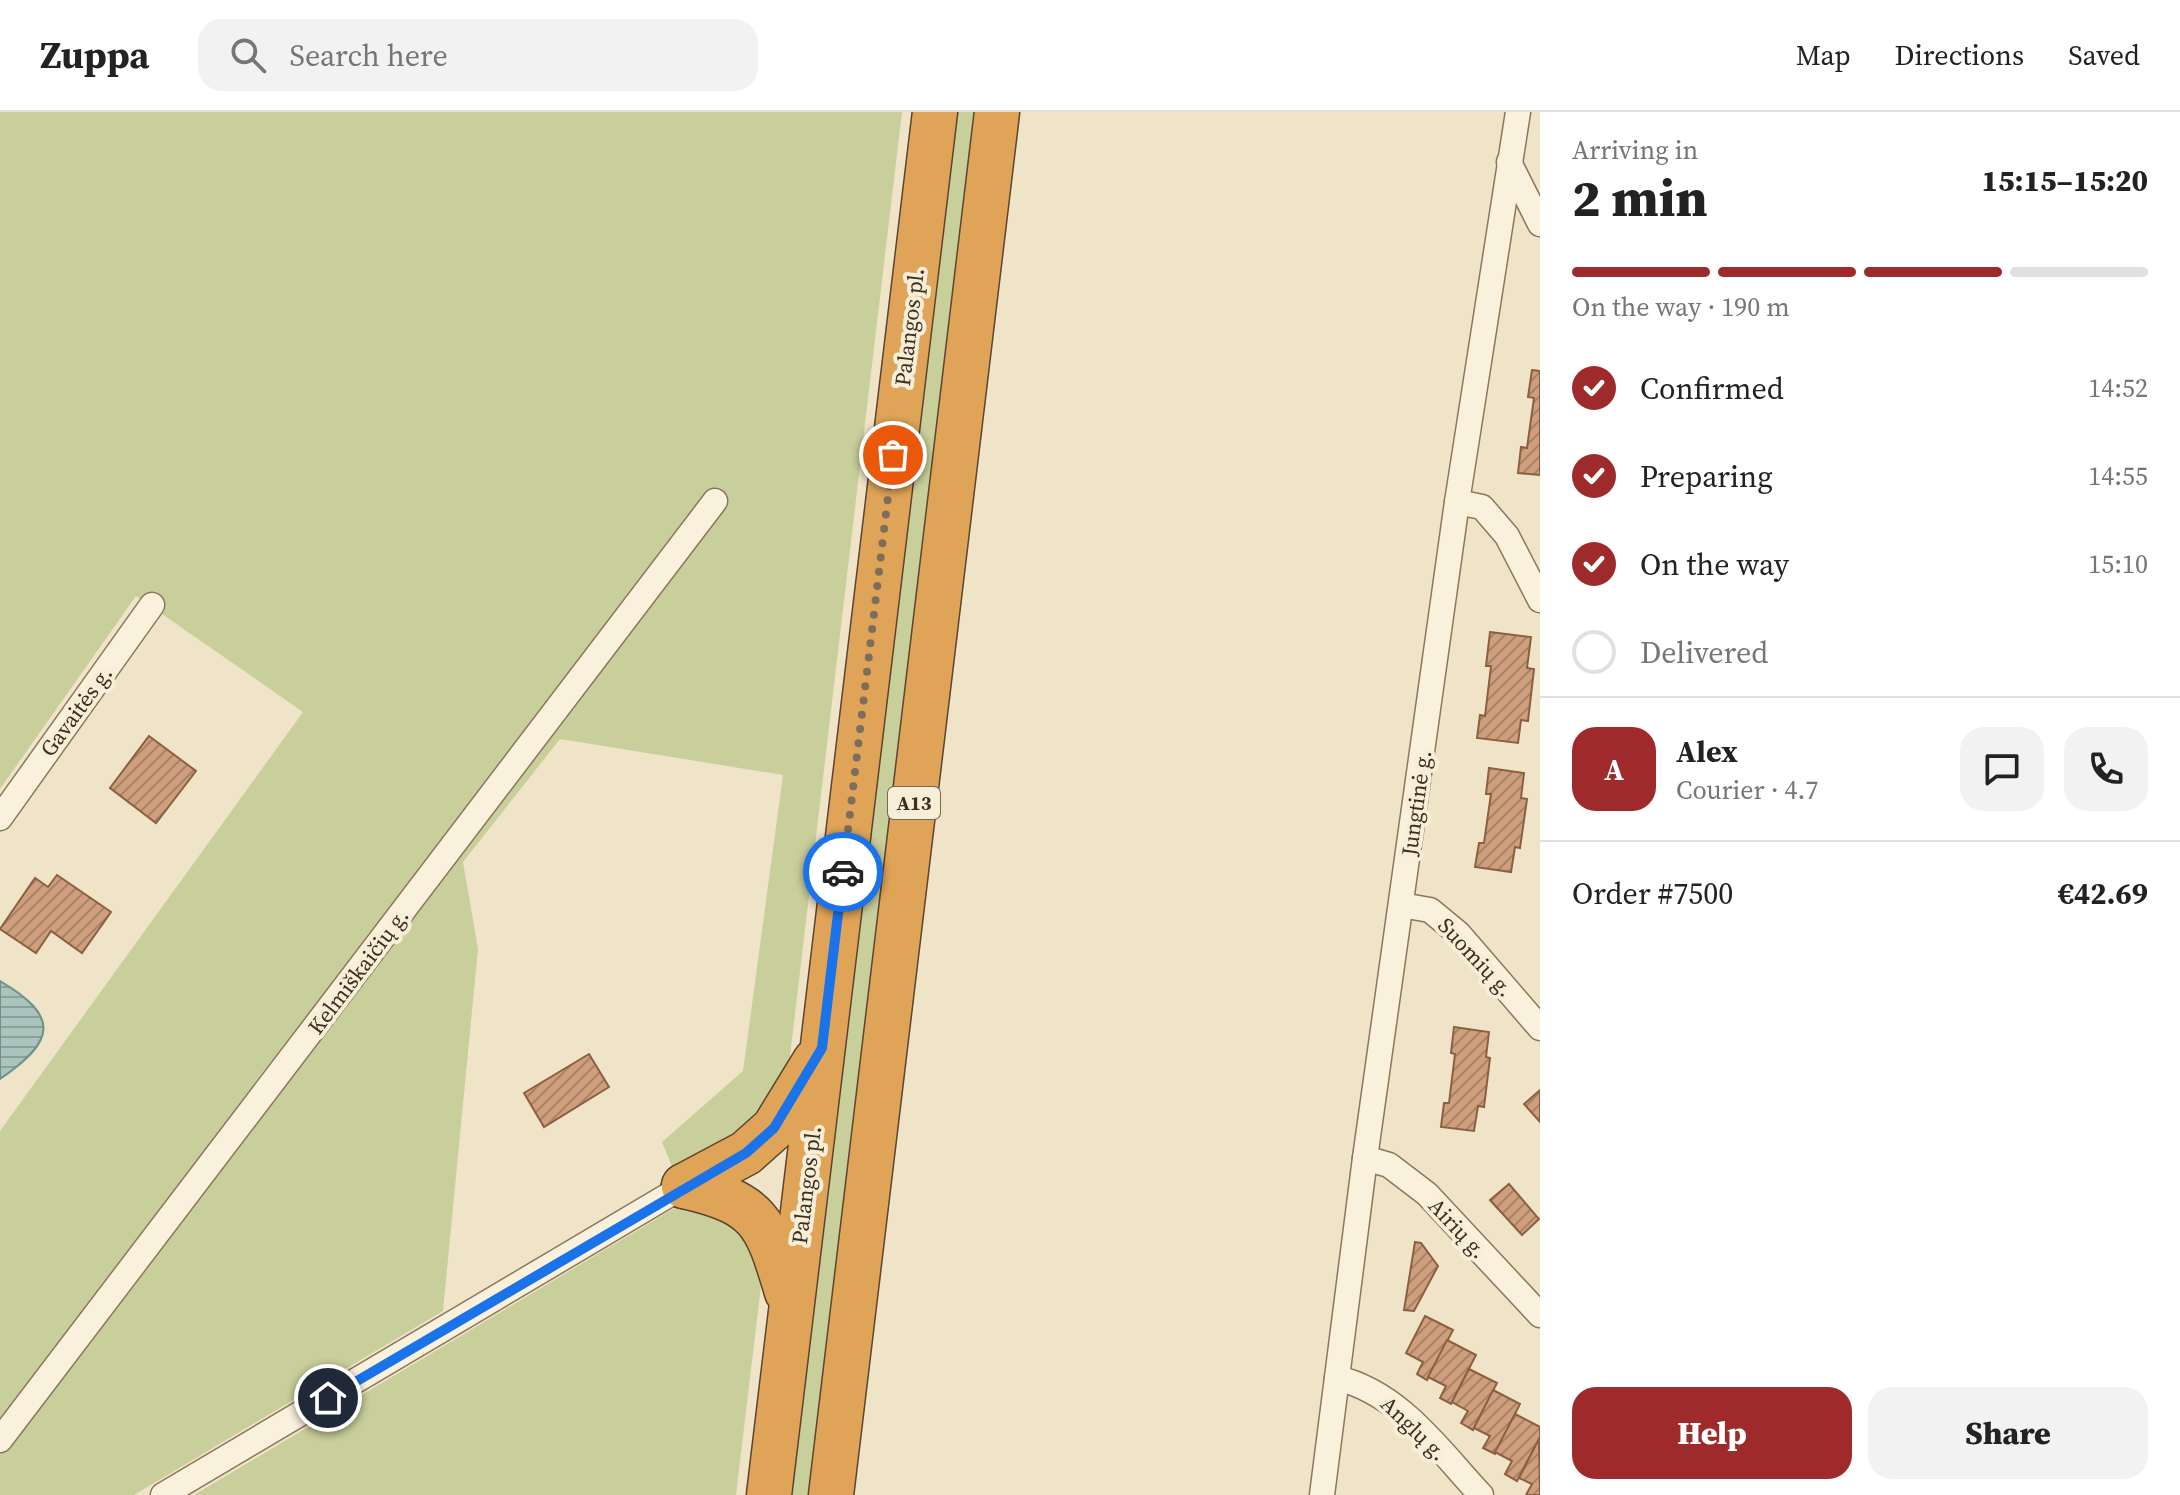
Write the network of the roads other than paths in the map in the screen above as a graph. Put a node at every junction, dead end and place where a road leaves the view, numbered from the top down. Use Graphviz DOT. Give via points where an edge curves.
graph roads {
  1 [pos="935,112"];
  2 [pos="997,112"];
  3 [pos="1518,112"];
  4 [pos="1509,162"];
  5 [pos="1540,224"];
  6 [pos="715,501"];
  7 [pos="1457,502"];
  8 [pos="1540,600"];
  9 [pos="152,605"];
  10 [pos="0,818"];
  11 [pos="1401,905"];
  12 [pos="1540,1028"];
  13 [pos="822,1048"];
  14 [pos="1365,1158"];
  15 [pos="684,1186"];
  16 [pos="791,1306"];
  17 [pos="1540,1315"];
  18 [pos="1337,1378"];
  19 [pos="0,1440"];
  20 [pos="163,1495"];
  21 [pos="769,1495"];
  22 [pos="831,1495"];
  23 [pos="1322,1495"];
  24 [pos="1481,1495"];
  1 -- 13 [label="highway, Palangos pl."];
  2 -- 22 [label="highway, A13"];
  3 -- 4 [label="street, Jungtinė g."];
  4 -- 5 [label="street"];
  4 -- 7 [label="street, Jungtinė g."];
  6 -- 19 [label="street, Kelmiškaičių g."];
  7 -- 8 [label="street" via="1482,507 1499,526"];
  7 -- 11 [label="street, Jungtinė g."];
  9 -- 10 [label="street, Gavaitės g."];
  11 -- 12 [label="street, Suomių g." via="1430,910 1459,934"];
  11 -- 14 [label="street, Jungtinė g."];
  13 -- 15 [label="highway" via="774,1128 746,1153"];
  13 -- 16 [label="highway, Palangos pl."];
  14 -- 17 [label="street, Airių g." via="1389,1165 1427,1194"];
  14 -- 18 [label="street, Jungtinė g."];
  15 -- 16 [label="highway" via="723,1195 754,1214 772,1241"];
  15 -- 20 [label="street"];
  16 -- 21 [label="highway, Palangos pl."];
  18 -- 23 [label="street, Jungtinė g."];
  18 -- 24 [label="street, Anglų g." via="1366,1385 1398,1406"];
}
